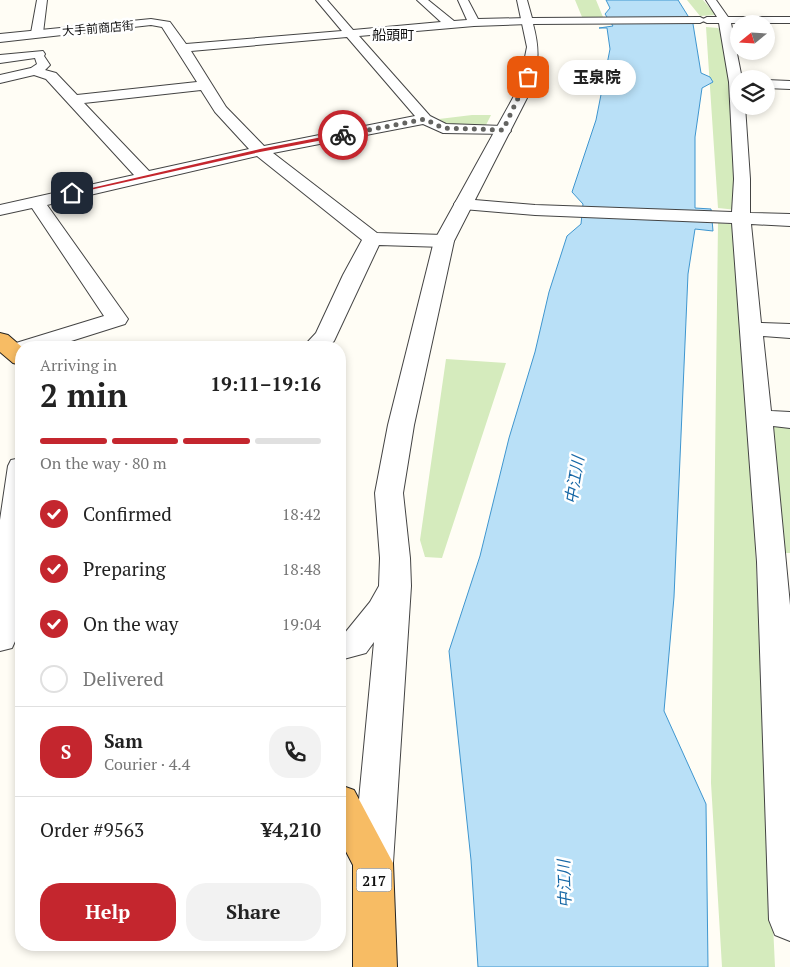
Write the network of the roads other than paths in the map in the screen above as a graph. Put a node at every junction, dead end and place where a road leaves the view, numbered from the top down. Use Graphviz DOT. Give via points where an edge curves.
graph roads {
  1 [pos="42,0"];
  2 [pos="321,0"];
  3 [pos="422,0"];
  4 [pos="463,0"];
  5 [pos="525,11"];
  6 [pos="712,13"];
  7 [pos="790,20"];
  8 [pos="474,23"];
  9 [pos="451,25"];
  10 [pos="37,33"];
  11 [pos="349,33"];
  12 [pos="0,38"];
  13 [pos="183,48"];
  14 [pos="39,54"];
  15 [pos="0,59"];
  16 [pos="733,70"];
  17 [pos="35,71"];
  18 [pos="0,79"];
  19 [pos="205,84"];
  20 [pos="775,84"];
  21 [pos="790,85"];
  22 [pos="74,100"];
  23 [pos="739,115"];
  24 [pos="425,119"];
  25 [pos="503,130"];
  26 [pos="260,150"];
  27 [pos="144,176"];
  28 [pos="36,201"];
  29 [pos="463,204"];
  30 [pos="0,210"];
  31 [pos="732,218"];
  32 [pos="790,220"];
  33 [pos="372,239"];
  34 [pos="444,241"];
  35 [pos="751,329"];
  36 [pos="790,331"];
  37 [pos="43,341"];
  38 [pos="321,341"];
  39 [pos="759,418"];
  40 [pos="790,420"];
  41 [pos="15,533"];
  42 [pos="781,561"];
  43 [pos="395,586"];
  44 [pos="0,639"];
  45 [pos="346,646"];
  46 [pos="346,813"];
  47 [pos="373,863"];
  48 [pos="790,920"];
  49 [pos="375,967"];
  1 -- 10 [label="street"];
  2 -- 11 [label="street"];
  3 -- 9 [label="street"];
  4 -- 8 [label="street"];
  5 -- 6 [label="street" via="587,20"];
  5 -- 8 [label="street"];
  5 -- 25 [label="street" via="533,47 528,77"];
  6 -- 7 [label="street"];
  6 -- 16 [label="street"];
  8 -- 9 [label="street"];
  9 -- 11 [label="street"];
  10 -- 12 [label="street, 大手前商店街"];
  10 -- 13 [label="street, 大手前商店街" via="151,22 166,24"];
  10 -- 14 [label="street"];
  11 -- 13 [label="street"];
  11 -- 24 [label="street"];
  13 -- 19 [label="street, 大手前商店街"];
  14 -- 15 [label="street"];
  14 -- 17 [label="street" via="44,65"];
  17 -- 18 [label="street"];
  17 -- 22 [label="street" via="51,76"];
  19 -- 22 [label="street"];
  19 -- 26 [label="street, 大手前商店街" via="220,109"];
  20 -- 21 [label="street"];
  22 -- 27 [label="street"];
  23 -- 31 [label="street" via="742,179"];
  24 -- 25 [label="street" via="443,128"];
  24 -- 26 [label="street"];
  25 -- 29 [label="street"];
  26 -- 27 [label="street"];
  26 -- 33 [label="street, 大手前商店街"];
  27 -- 28 [label="street"];
  28 -- 30 [label="street"];
  28 -- 37 [label="street" via="117,319"];
  29 -- 31 [label="street"];
  29 -- 34 [label="street"];
  31 -- 32 [label="street"];
  31 -- 35 [label="street"];
  33 -- 34 [label="street"];
  33 -- 38 [label="street" via="326,336"];
  34 -- 43 [label="street" via="389,493"];
  35 -- 36 [label="street"];
  35 -- 39 [label="street"];
  39 -- 40 [label="street"];
  39 -- 42 [label="street"];
  41 -- 44 [label="street"];
  42 -- 48 [label="street"];
  43 -- 45 [label="street" via="354,644"];
  43 -- 47 [label="street"];
  46 -- 47 [label="highway, 217"];
  47 -- 49 [label="highway, 217"];
}
